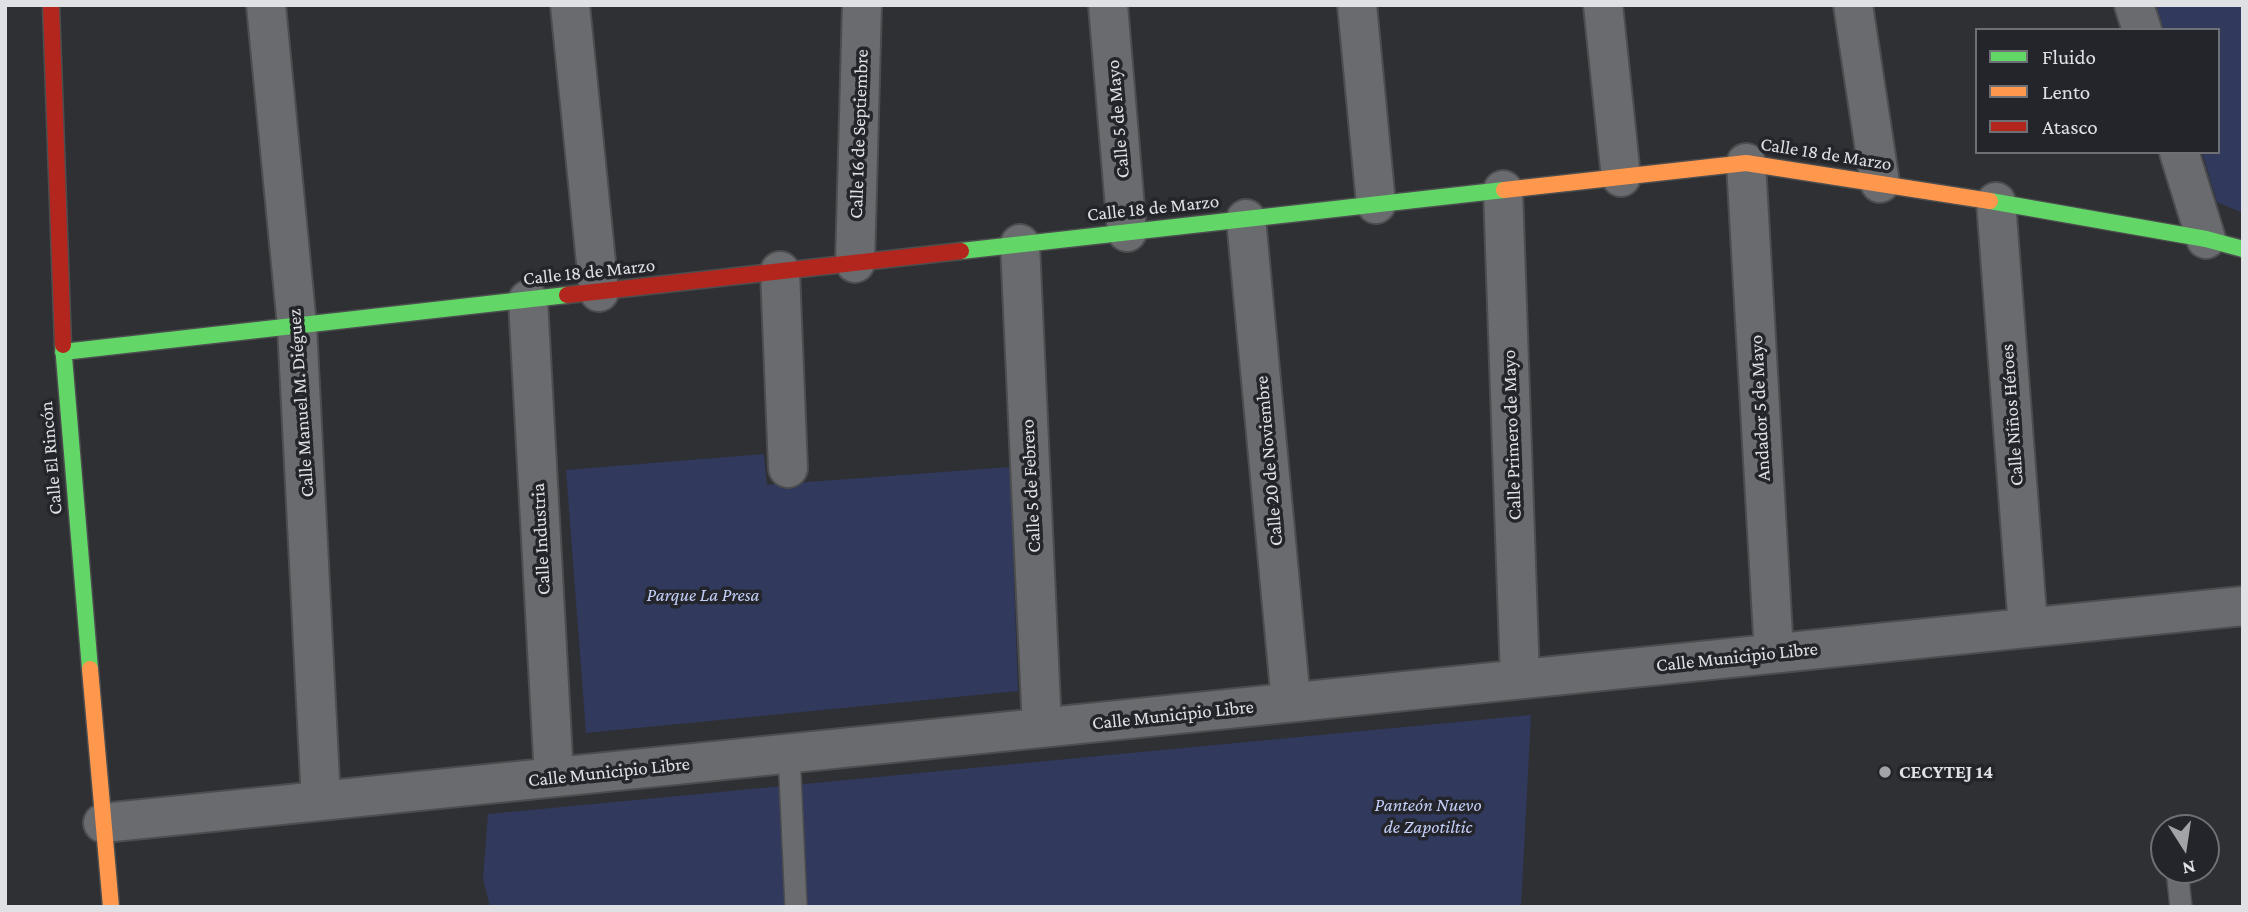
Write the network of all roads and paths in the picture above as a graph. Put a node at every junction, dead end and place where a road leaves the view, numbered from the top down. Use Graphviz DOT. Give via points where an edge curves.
graph roads {
  1 [pos="51,5"];
  2 [pos="266,5"];
  3 [pos="570,5"];
  4 [pos="862,5"];
  5 [pos="1108,5"];
  6 [pos="1357,5"];
  7 [pos="1603,5"];
  8 [pos="1853,5"];
  9 [pos="2134,5"];
  10 [pos="2141,28"];
  11 [pos="2180,154"];
  12 [pos="1746,163"];
  13 [pos="1621,177"];
  14 [pos="1880,183"];
  15 [pos="1503,190"];
  16 [pos="1996,202"];
  17 [pos="1377,204"];
  18 [pos="1246,219"];
  19 [pos="1127,232"];
  20 [pos="2206,239"];
  21 [pos="1020,244"];
  22 [pos="2243,249"];
  23 [pos="855,263"];
  24 [pos="780,271"];
  25 [pos="599,292"];
  26 [pos="528,300"];
  27 [pos="297,327"];
  28 [pos="63,352"];
  29 [pos="788,468"];
  30 [pos="2243,606"];
  31 [pos="2028,628"];
  32 [pos="1774,653"];
  33 [pos="1520,679"];
  34 [pos="1291,702"];
  35 [pos="1042,728"];
  36 [pos="789,754"];
  37 [pos="554,777"];
  38 [pos="321,801"];
  39 [pos="103,823"];
  40 [pos="2179,884"];
  41 [pos="111,907"];
  42 [pos="796,907"];
  43 [pos="2181,907"];
  1 -- 28 [label="street, Calle El Rincón"];
  2 -- 27 [label="street, Calle Manuel M. Diéguez"];
  3 -- 25 [label="street"];
  4 -- 23 [label="street, Calle 16 de Septiembre"];
  5 -- 19 [label="street, Calle 5 de Mayo"];
  6 -- 17 [label="street"];
  7 -- 13 [label="street"];
  8 -- 14 [label="street"];
  9 -- 10 [label="street"];
  11 -- 20 [label="street"];
  12 -- 13 [label="street, Calle 18 de Marzo"];
  12 -- 14 [label="street, Calle 18 de Marzo"];
  12 -- 32 [label="street, Andador 5 de Mayo"];
  13 -- 15 [label="street, Calle 18 de Marzo"];
  14 -- 16 [label="street, Calle 18 de Marzo"];
  15 -- 17 [label="street, Calle 18 de Marzo"];
  15 -- 33 [label="street, Calle Primero de Mayo"];
  16 -- 20 [label="street, Calle 18 de Marzo"];
  16 -- 31 [label="street, Calle Niños Héroes"];
  17 -- 18 [label="street, Calle 18 de Marzo"];
  18 -- 19 [label="street, Calle 18 de Marzo"];
  18 -- 34 [label="street, Calle 20 de Noviembre"];
  19 -- 21 [label="street, Calle 18 de Marzo"];
  20 -- 22 [label="street, Calle 18 de Marzo"];
  21 -- 23 [label="street, Calle 18 de Marzo"];
  21 -- 35 [label="street, Calle 5 de Febrero"];
  23 -- 24 [label="street, Calle 18 de Marzo"];
  24 -- 25 [label="street, Calle 18 de Marzo"];
  24 -- 29 [label="street"];
  25 -- 26 [label="street, Calle 18 de Marzo"];
  26 -- 27 [label="street, Calle 18 de Marzo"];
  26 -- 37 [label="street, Calle Industria"];
  27 -- 28 [label="street, Calle 18 de Marzo"];
  27 -- 38 [label="street, Calle Manuel M. Diéguez"];
  28 -- 39 [label="street, Calle El Rincón"];
  30 -- 31 [label="street, Calle Municipio Libre"];
  31 -- 32 [label="street, Calle Municipio Libre"];
  32 -- 33 [label="street, Calle Municipio Libre"];
  33 -- 34 [label="street, Calle Municipio Libre"];
  34 -- 35 [label="street, Calle Municipio Libre"];
  35 -- 36 [label="street, Calle Municipio Libre"];
  36 -- 37 [label="street, Calle Municipio Libre"];
  36 -- 42 [label="lane"];
  37 -- 38 [label="street, Calle Municipio Libre"];
  38 -- 39 [label="street, Calle Municipio Libre"];
  39 -- 41 [label="street, Calle El Rincón"];
  40 -- 43 [label="lane"];
}
